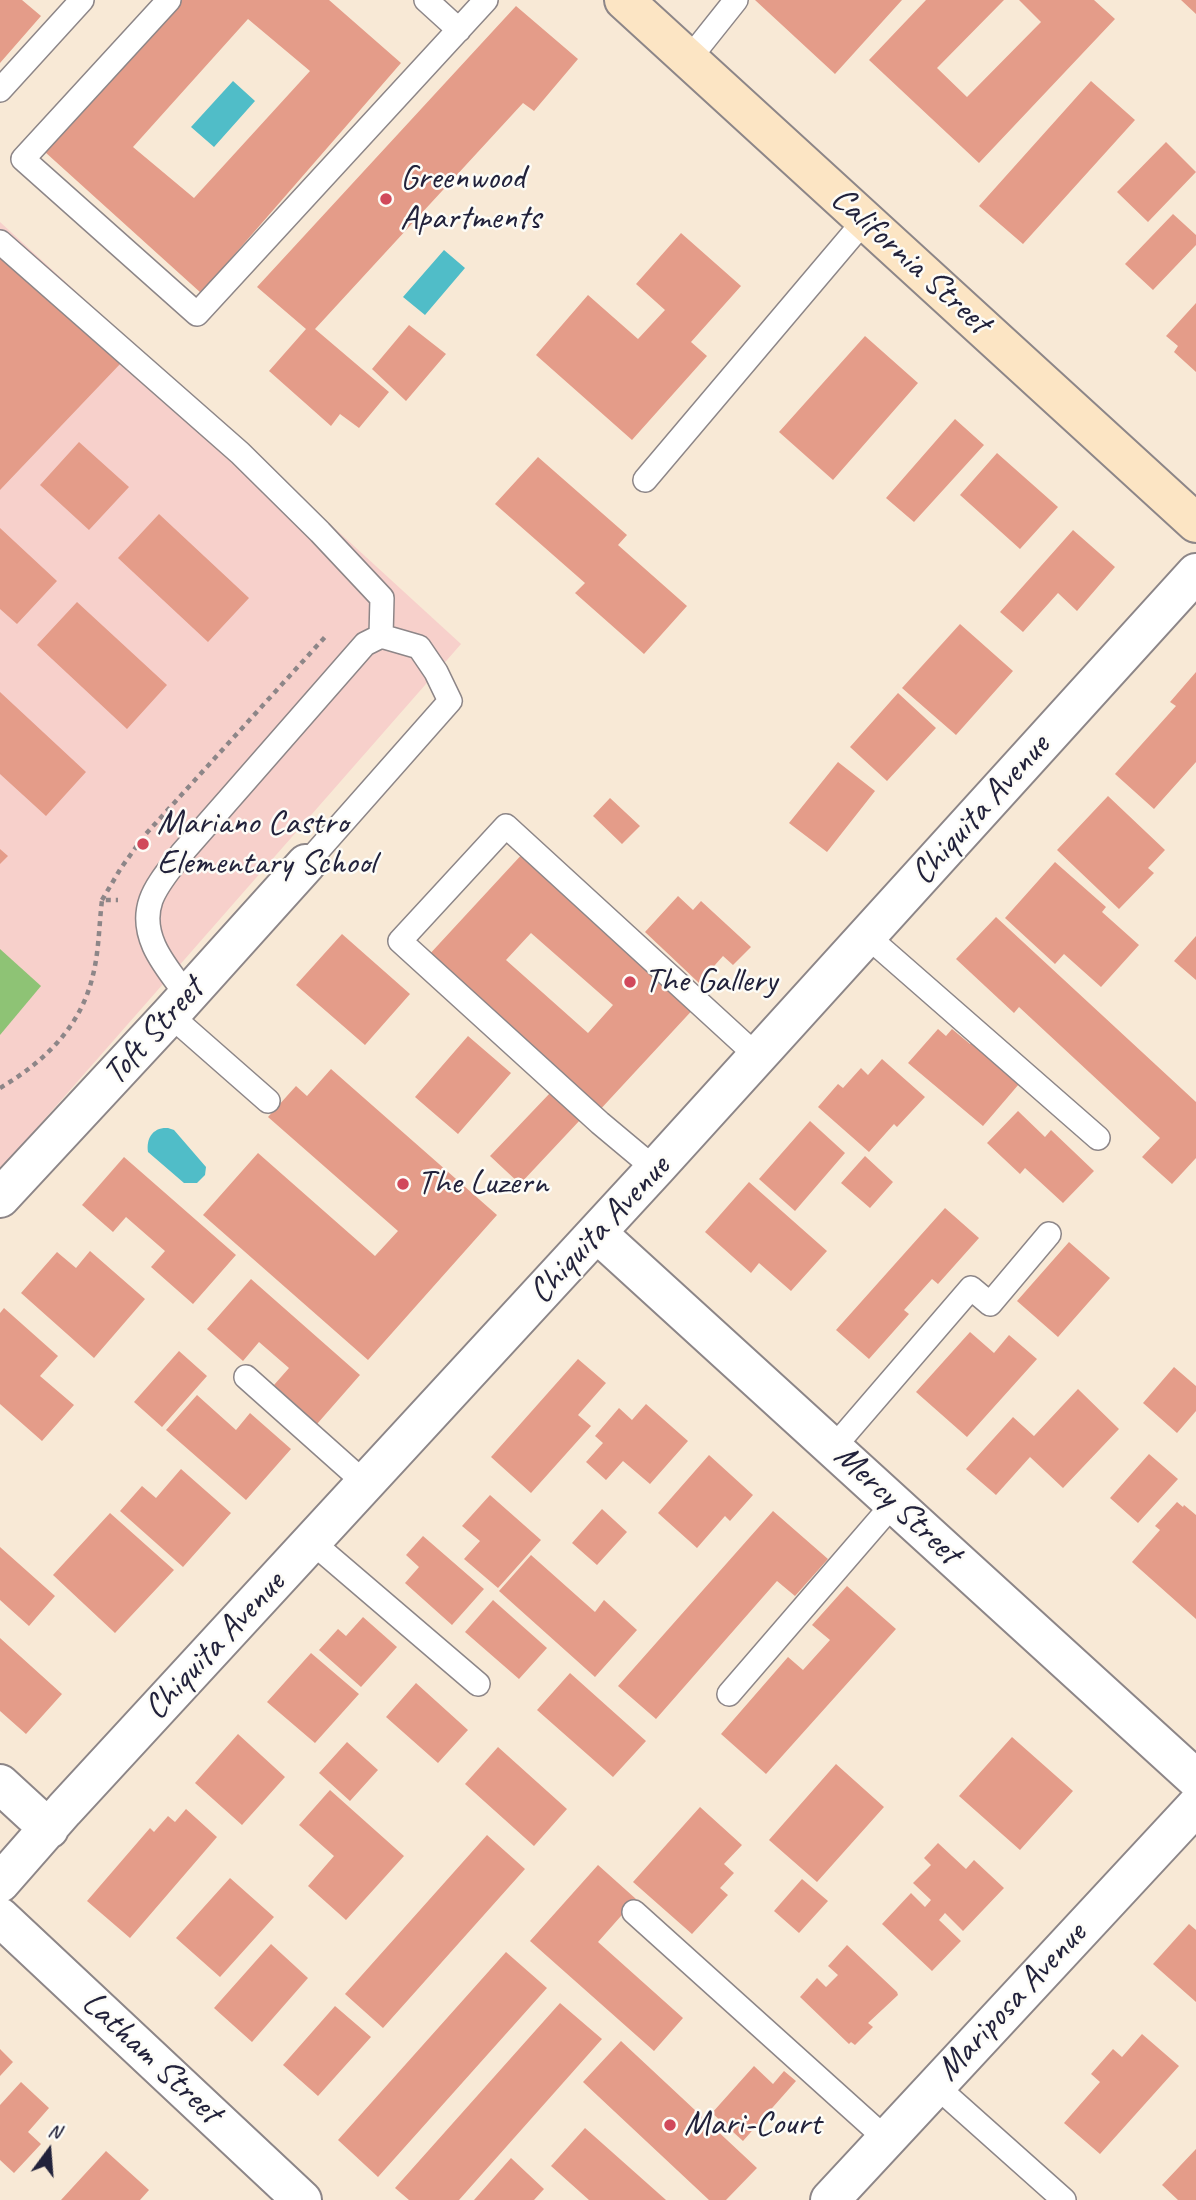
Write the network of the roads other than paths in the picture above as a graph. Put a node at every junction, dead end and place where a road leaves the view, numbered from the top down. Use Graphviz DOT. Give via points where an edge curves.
graph roads {
  1 [pos="82,0"];
  2 [pos="169,0"];
  3 [pos="426,0"];
  4 [pos="486,0"];
  5 [pos="624,0"];
  6 [pos="736,0"];
  7 [pos="459,30"];
  8 [pos="690,59"];
  9 [pos="0,90"];
  10 [pos="865,220"];
  11 [pos="0,242"];
  12 [pos="645,480"];
  13 [pos="1196,523"];
  14 [pos="1196,573"];
  15 [pos="381,636"];
  16 [pos="306,864"];
  17 [pos="867,936"];
  18 [pos="179,1005"];
  19 [pos="758,1056"];
  20 [pos="268,1101"];
  21 [pos="1098,1138"];
  22 [pos="655,1169"];
  23 [pos="0,1198"];
  24 [pos="597,1233"];
  25 [pos="1049,1234"];
  26 [pos="246,1377"];
  27 [pos="834,1447"];
  28 [pos="366,1484"];
  29 [pos="894,1503"];
  30 [pos="312,1542"];
  31 [pos="478,1684"];
  32 [pos="729,1694"];
  33 [pos="1196,1779"];
  34 [pos="0,1784"];
  35 [pos="1196,1806"];
  36 [pos="49,1829"];
  37 [pos="0,1883"];
  38 [pos="634,1912"];
  39 [pos="0,1917"];
  40 [pos="934,2085"];
  41 [pos="885,2138"];
  42 [pos="302,2200"];
  43 [pos="830,2200"];
  44 [pos="1064,2200"];
  1 -- 9 [label="lane"];
  2 -- 7 [label="lane" via="23,159 197,314"];
  3 -- 7 [label="lane"];
  4 -- 7 [label="lane"];
  5 -- 8 [label="main road, California Street"];
  6 -- 8 [label="lane"];
  8 -- 10 [label="main road, California Street"];
  10 -- 12 [label="lane"];
  10 -- 13 [label="main road, California Street"];
  11 -- 15 [label="lane" via="240,453 320,532 383,598"];
  14 -- 17 [label="street, Chiquita Avenue"];
  15 -- 16 [label="lane" via="419,647 450,701"];
  15 -- 18 [label="lane" via="365,644 182,853 151,900 151,938"];
  16 -- 18 [label="street, Toft Street"];
  17 -- 19 [label="street, Chiquita Avenue"];
  17 -- 21 [label="lane"];
  18 -- 20 [label="lane"];
  18 -- 23 [label="street, Toft Street"];
  19 -- 22 [label="street, Chiquita Avenue"];
  19 -- 22 [label="lane" via="506,826 400,942"];
  22 -- 24 [label="street, Chiquita Avenue"];
  24 -- 27 [label="street, Mercy Street"];
  24 -- 28 [label="street, Chiquita Avenue"];
  25 -- 27 [label="lane" via="990,1304 971,1288"];
  26 -- 28 [label="lane"];
  27 -- 29 [label="street, Mercy Street"];
  28 -- 30 [label="street, Chiquita Avenue"];
  29 -- 32 [label="lane"];
  29 -- 33 [label="street, Mercy Street"];
  30 -- 31 [label="lane"];
  30 -- 36 [label="street, Chiquita Avenue"];
  34 -- 36 [label="street"];
  35 -- 40 [label="street, Mariposa Avenue"];
  36 -- 37 [label="street, Chiquita Avenue"];
  38 -- 41 [label="lane"];
  39 -- 42 [label="street, Latham Street"];
  40 -- 41 [label="street, Mariposa Avenue"];
  40 -- 44 [label="lane"];
  41 -- 43 [label="street, Mariposa Avenue"];
}
